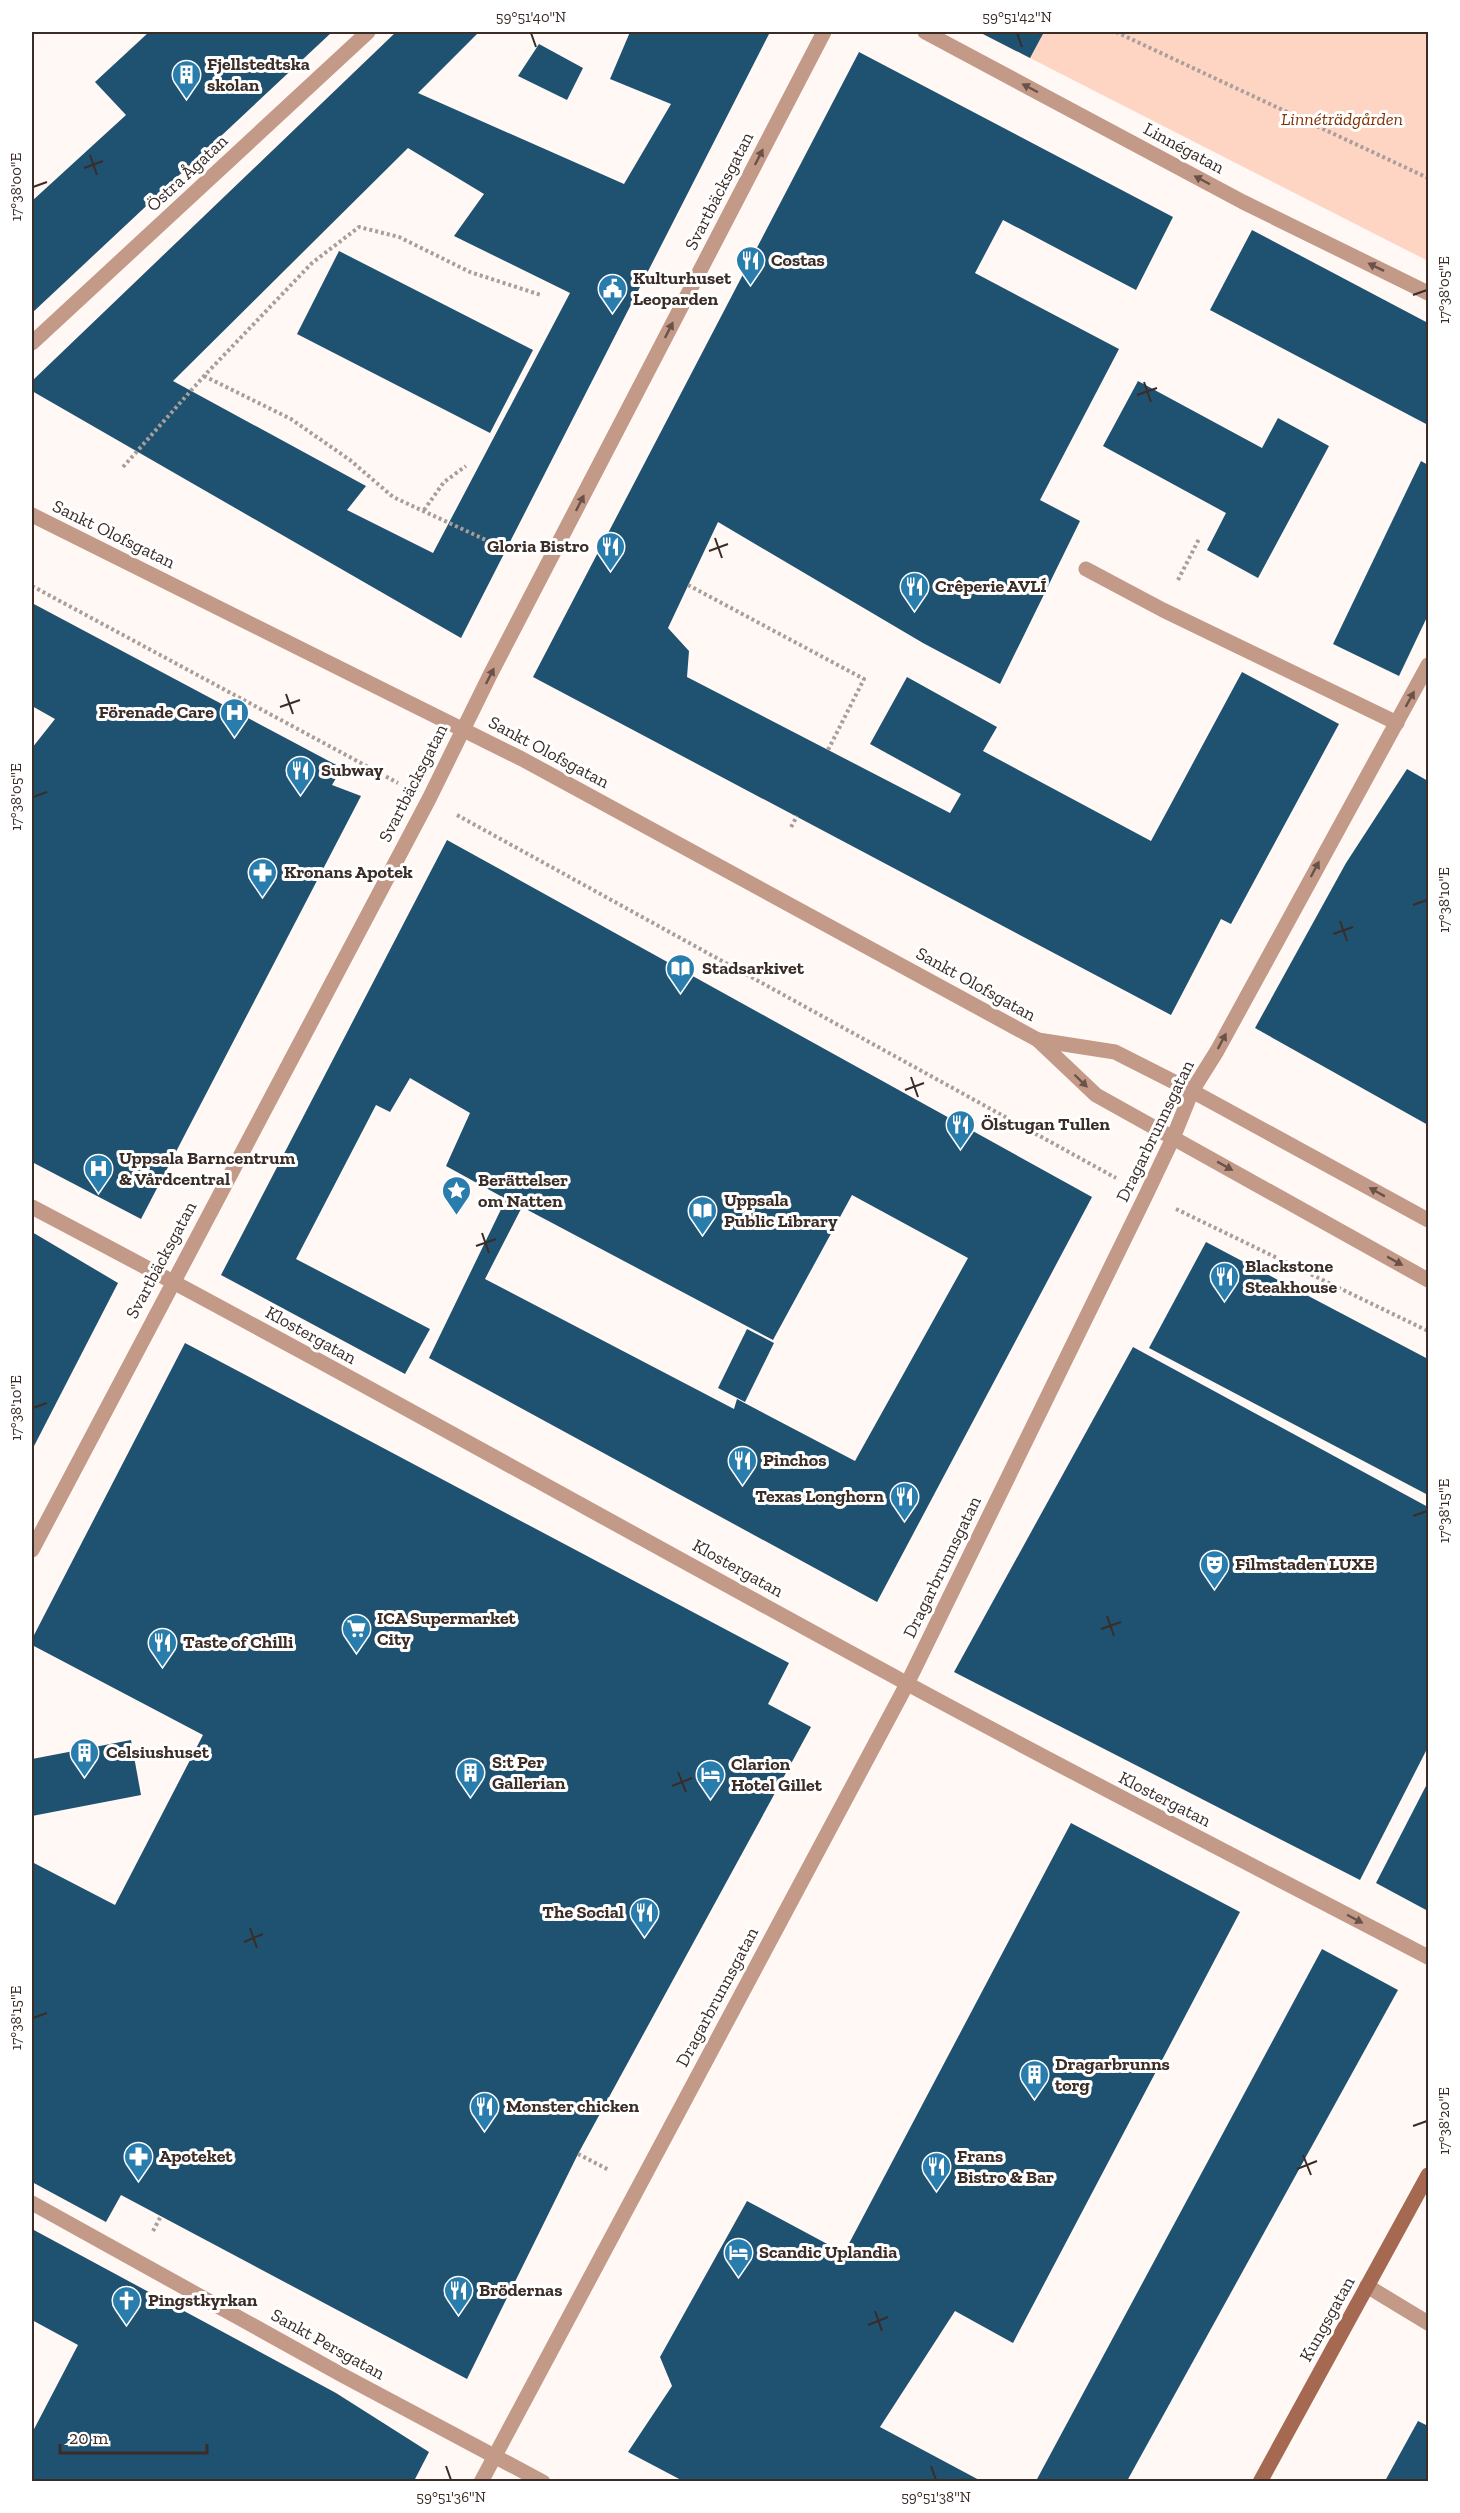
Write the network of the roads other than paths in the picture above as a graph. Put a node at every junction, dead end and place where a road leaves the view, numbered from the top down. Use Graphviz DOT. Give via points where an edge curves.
graph roads {
  1 [pos="368,32"];
  2 [pos="824,32"];
  3 [pos="925,32"];
  4 [pos="1428,293"];
  5 [pos="32,343"];
  6 [pos="32,515"];
  7 [pos="1086,569"];
  8 [pos="1428,665"];
  9 [pos="1397,723"];
  10 [pos="463,728"];
  11 [pos="1038,1040"];
  12 [pos="1192,1091"];
  13 [pos="1173,1138"];
  14 [pos="32,1207"];
  15 [pos="1428,1220"];
  16 [pos="1428,1280"];
  17 [pos="172,1281"];
  18 [pos="32,1550"];
  19 [pos="907,1684"];
  20 [pos="1428,1958"];
  21 [pos="1428,2175"];
  22 [pos="32,2203"];
  23 [pos="1368,2286"];
  24 [pos="1428,2324"];
  25 [pos="494,2457"];
  26 [pos="1263,2480"];
  27 [pos="481,2481"];
  28 [pos="543,2481"];
  1 -- 5 [label="street, Östra Ågatan"];
  10 -- 2 [label="street, Svartbäcksgatan, one-way"];
  4 -- 3 [label="street, Linnégatan, one-way" via="1244,202"];
  6 -- 10 [label="street, Sankt Olofsgatan"];
  7 -- 9 [label="street"];
  9 -- 8 [label="street, Dragarbrunnsgatan, one-way"];
  12 -- 9 [label="street, Dragarbrunnsgatan, one-way"];
  10 -- 11 [label="street, Sankt Olofsgatan"];
  10 -- 17 [label="street, Svartbäcksgatan" via="429,800"];
  11 -- 12 [label="street, Sankt Olofsgatan" via="1115,1052"];
  11 -- 13 [label="street, Sankt Olofsgatan, one-way" via="1096,1095"];
  12 -- 13 [label="street, Dragarbrunnsgatan"];
  15 -- 12 [label="street, Sankt Olofsgatan, one-way"];
  13 -- 16 [label="street, Sankt Olofsgatan, one-way"];
  13 -- 19 [label="street, Dragarbrunnsgatan"];
  14 -- 17 [label="street, Klostergatan"];
  17 -- 18 [label="street, Svartbäcksgatan"];
  17 -- 19 [label="street, Klostergatan"];
  19 -- 20 [label="street, Klostergatan, one-way"];
  19 -- 25 [label="street, Dragarbrunnsgatan"];
  21 -- 23 [label="main road, Kungsgatan"];
  22 -- 25 [label="street, Sankt Persgatan"];
  23 -- 24 [label="street"];
  23 -- 26 [label="main road, Kungsgatan"];
  25 -- 27 [label="street, Dragarbrunnsgatan"];
  25 -- 28 [label="street, Sankt Persgatan"];
}
